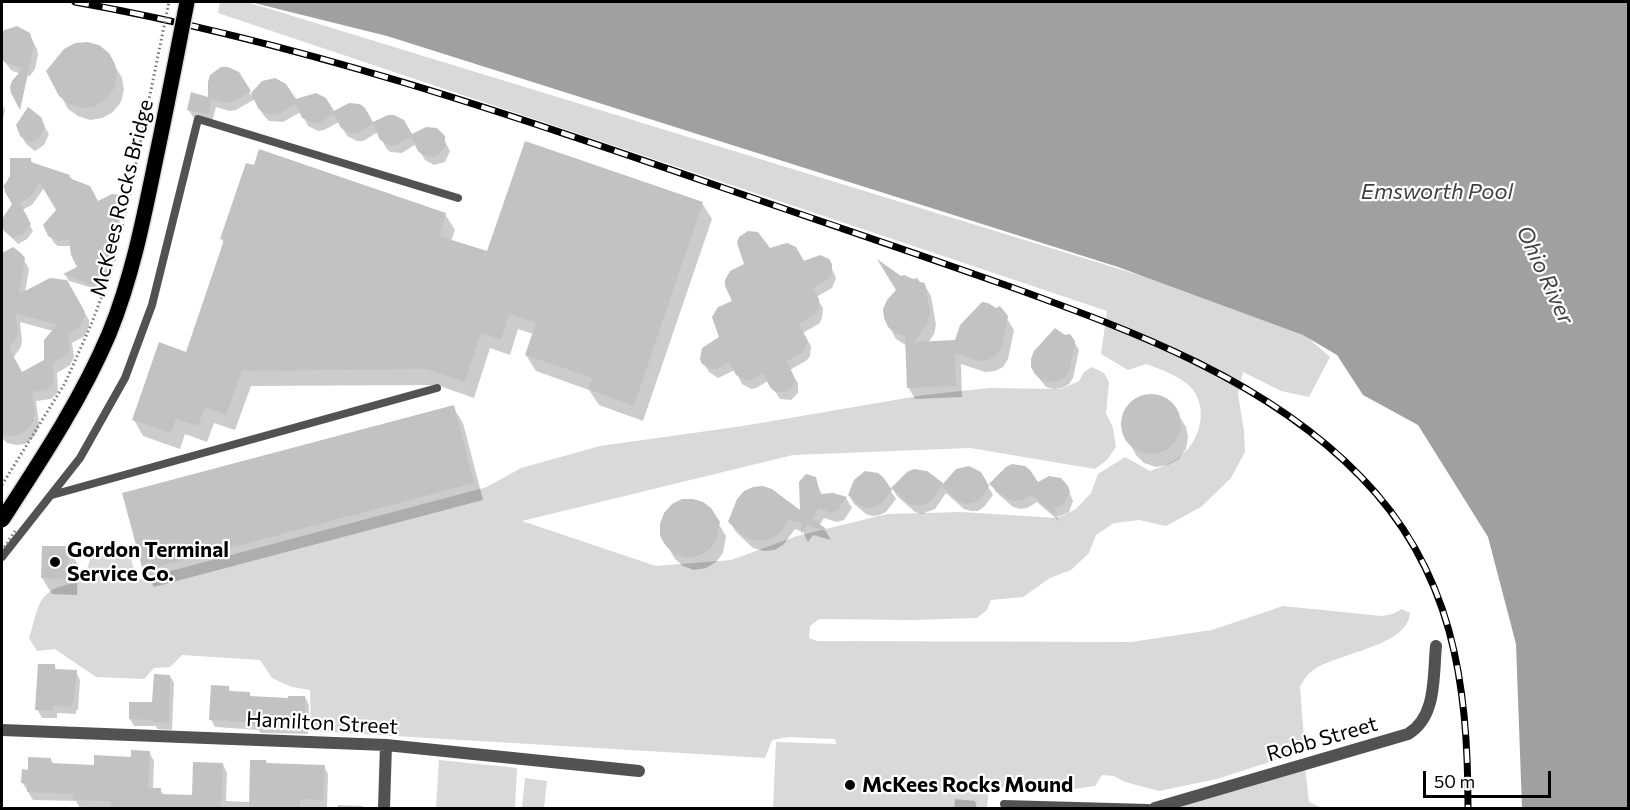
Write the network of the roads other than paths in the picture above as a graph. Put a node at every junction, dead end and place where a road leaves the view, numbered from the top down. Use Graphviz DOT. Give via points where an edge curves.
graph roads {
  1 [pos="188,2"];
  2 [pos="458,198"];
  3 [pos="437,388"];
  4 [pos="52,495"];
  5 [pos="2,519"];
  6 [pos="2,557"];
  7 [pos="1436,646"];
  8 [pos="2,730"];
  9 [pos="386,745"];
  10 [pos="639,771"];
  11 [pos="1004,804"];
  12 [pos="384,808"];
  13 [pos="1148,808"];
  14 [pos="1155,808"];
  1 -- 5 [label="main road, McKees Rocks Bridge, bridge" via="146,209 109,333 53,441"];
  2 -- 4 [label="lane" via="198,119 152,304 124,378 80,458"];
  3 -- 4 [label="lane"];
  4 -- 6 [label="lane"];
  7 -- 14 [label="street, Robb Street" via="1431,702 1417,729"];
  8 -- 9 [label="street, Hamilton Street"];
  9 -- 10 [label="street, Hamilton Street"];
  9 -- 12 [label="street"];
  11 -- 13 [label="lane"];
}
